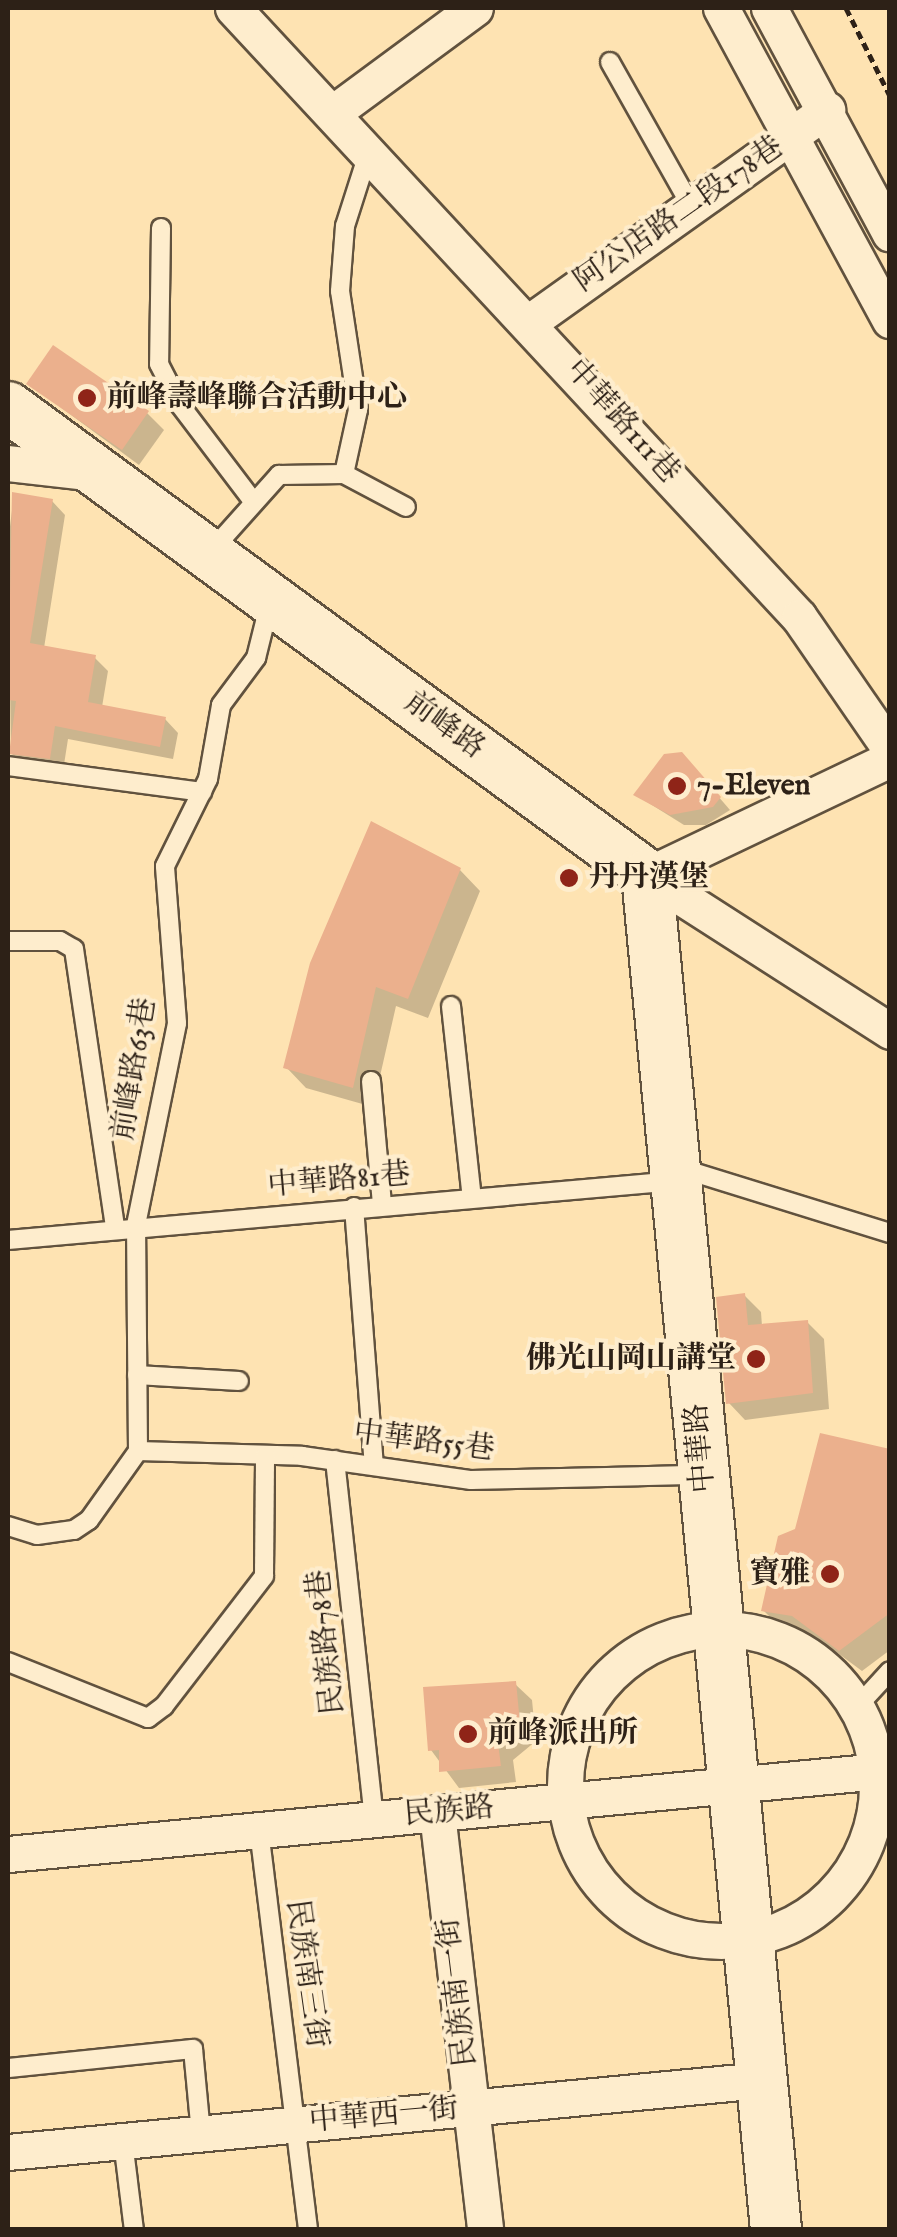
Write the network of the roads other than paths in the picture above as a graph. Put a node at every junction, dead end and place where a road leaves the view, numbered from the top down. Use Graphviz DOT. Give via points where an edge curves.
graph roads {
  1 [pos="233,8"];
  2 [pos="475,8"];
  3 [pos="721,8"];
  4 [pos="769,8"];
  5 [pos="610,62"];
  6 [pos="827,110"];
  7 [pos="334,112"];
  8 [pos="792,135"];
  9 [pos="369,151"];
  10 [pos="690,204"];
  11 [pos="161,228"];
  12 [pos="890,234"];
  13 [pos="530,320"];
  14 [pos="890,320"];
  15 [pos="8,407"];
  16 [pos="8,463"];
  17 [pos="98,473"];
  18 [pos="344,474"];
  19 [pos="252,500"];
  20 [pos="406,508"];
  21 [pos="209,554"];
  22 [pos="271,600"];
  23 [pos="890,750"];
  24 [pos="890,759"];
  25 [pos="8,766"];
  26 [pos="202,792"];
  27 [pos="646,875"];
  28 [pos="8,940"];
  29 [pos="450,1006"];
  30 [pos="890,1031"];
  31 [pos="371,1081"];
  32 [pos="675,1173"];
  33 [pos="472,1198"];
  34 [pos="382,1205"];
  35 [pos="354,1207"];
  36 [pos="136,1226"];
  37 [pos="115,1228"];
  38 [pos="890,1233"];
  39 [pos="8,1240"];
  40 [pos="138,1374"];
  41 [pos="238,1381"];
  42 [pos="138,1451"];
  43 [pos="265,1456"];
  44 [pos="336,1460"];
  45 [pos="374,1464"];
  46 [pos="704,1474"];
  47 [pos="8,1526"];
  48 [pos="718,1628"];
  49 [pos="8,1662"];
  50 [pos="890,1671"];
  51 [pos="856,1708"];
  52 [pos="884,1770"];
  53 [pos="733,1784"];
  54 [pos="563,1801"];
  55 [pos="437,1813"];
  56 [pos="374,1819"];
  57 [pos="259,1830"];
  58 [pos="8,1854"];
  59 [pos="748,1941"];
  60 [pos="8,2068"];
  61 [pos="761,2080"];
  62 [pos="471,2108"];
  63 [pos="298,2124"];
  64 [pos="201,2133"];
  65 [pos="122,2141"];
  66 [pos="8,2152"];
  67 [pos="134,2230"];
  68 [pos="308,2230"];
  69 [pos="485,2230"];
  70 [pos="776,2230"];
  1 -- 7 [label="street, 中華路111巷"];
  2 -- 7 [label="street"];
  3 -- 8 [label="street"];
  4 -- 6 [label="street"];
  5 -- 10 [label="lane"];
  6 -- 8 [label="street, 阿公店路二段178巷"];
  6 -- 12 [label="street"];
  7 -- 9 [label="street, 中華路111巷"];
  8 -- 10 [label="street, 阿公店路二段178巷"];
  8 -- 14 [label="street"];
  9 -- 13 [label="street, 中華路111巷"];
  9 -- 18 [label="lane" via="345,226 340,292 358,410"];
  10 -- 13 [label="street, 阿公店路二段178巷"];
  11 -- 19 [label="lane" via="159,364 180,405"];
  13 -- 23 [label="street, 中華路111巷" via="800,617"];
  15 -- 17 [label="main road, 前峰路"];
  16 -- 17 [label="street"];
  17 -- 21 [label="main road, 前峰路"];
  18 -- 19 [label="lane" via="278,475"];
  18 -- 20 [label="lane"];
  19 -- 21 [label="lane"];
  21 -- 22 [label="main road, 前峰路"];
  22 -- 26 [label="lane, 前峰路63巷" via="256,658 221,705"];
  22 -- 27 [label="main road, 前峰路"];
  24 -- 27 [label="street"];
  25 -- 26 [label="lane"];
  26 -- 36 [label="lane, 前峰路63巷" via="166,866 176,1024"];
  27 -- 30 [label="street, 前峰路"];
  27 -- 32 [label="main road, 中華路"];
  28 -- 37 [label="lane" via="60,940 74,949"];
  29 -- 33 [label="lane"];
  31 -- 34 [label="lane"];
  32 -- 33 [label="lane, 中華路81巷"];
  32 -- 38 [label="lane"];
  32 -- 46 [label="main road, 中華路"];
  33 -- 34 [label="lane, 中華路81巷"];
  34 -- 35 [label="lane, 中華路81巷"];
  35 -- 36 [label="lane, 中華路81巷"];
  35 -- 45 [label="lane"];
  36 -- 37 [label="lane, 中華路81巷"];
  36 -- 40 [label="lane, 前峰路63巷"];
  37 -- 39 [label="lane, 中華路81巷"];
  40 -- 41 [label="lane"];
  40 -- 42 [label="lane, 前峰路63巷"];
  42 -- 43 [label="lane, 中華路55巷"];
  42 -- 47 [label="lane" via="89,1520 74,1530 37,1536"];
  43 -- 44 [label="lane, 中華路55巷"];
  43 -- 49 [label="lane" via="264,1576 164,1706 148,1718"];
  44 -- 45 [label="lane, 中華路55巷"];
  44 -- 56 [label="lane, 民族路78巷"];
  45 -- 46 [label="lane, 中華路55巷" via="470,1480"];
  46 -- 48 [label="main road, 中華路"];
  48 -- 51 [label="street" via="756,1632 802,1650 840,1682"];
  48 -- 53 [label="main road, 中華路"];
  48 -- 54 [label="street" via="659,1641 617,1667 578,1720 566,1751"];
  50 -- 51 [label="lane"];
  51 -- 52 [label="street"];
  52 -- 53 [label="street, 民族路"];
  52 -- 59 [label="street" via="857,1866 825,1903 783,1930"];
  53 -- 54 [label="street, 民族路"];
  53 -- 59 [label="main road, 中華路"];
  54 -- 55 [label="street, 民族路"];
  54 -- 59 [label="street" via="576,1848 602,1890 640,1921 686,1939"];
  55 -- 56 [label="street, 民族路"];
  55 -- 62 [label="street, 民族南一街"];
  56 -- 57 [label="street, 民族路"];
  57 -- 58 [label="street, 民族路"];
  57 -- 63 [label="lane, 民族南三街"];
  59 -- 61 [label="main road, 中華路"];
  60 -- 64 [label="lane" via="193,2049"];
  61 -- 62 [label="street, 中華西一街"];
  61 -- 70 [label="main road, 中華路"];
  62 -- 63 [label="street, 中華西一街"];
  62 -- 69 [label="street, 民族南一街"];
  63 -- 64 [label="street, 中華西一街"];
  63 -- 68 [label="lane, 民族南三街"];
  64 -- 65 [label="street, 中華西一街"];
  65 -- 66 [label="street, 中華西一街"];
  65 -- 67 [label="lane"];
}
